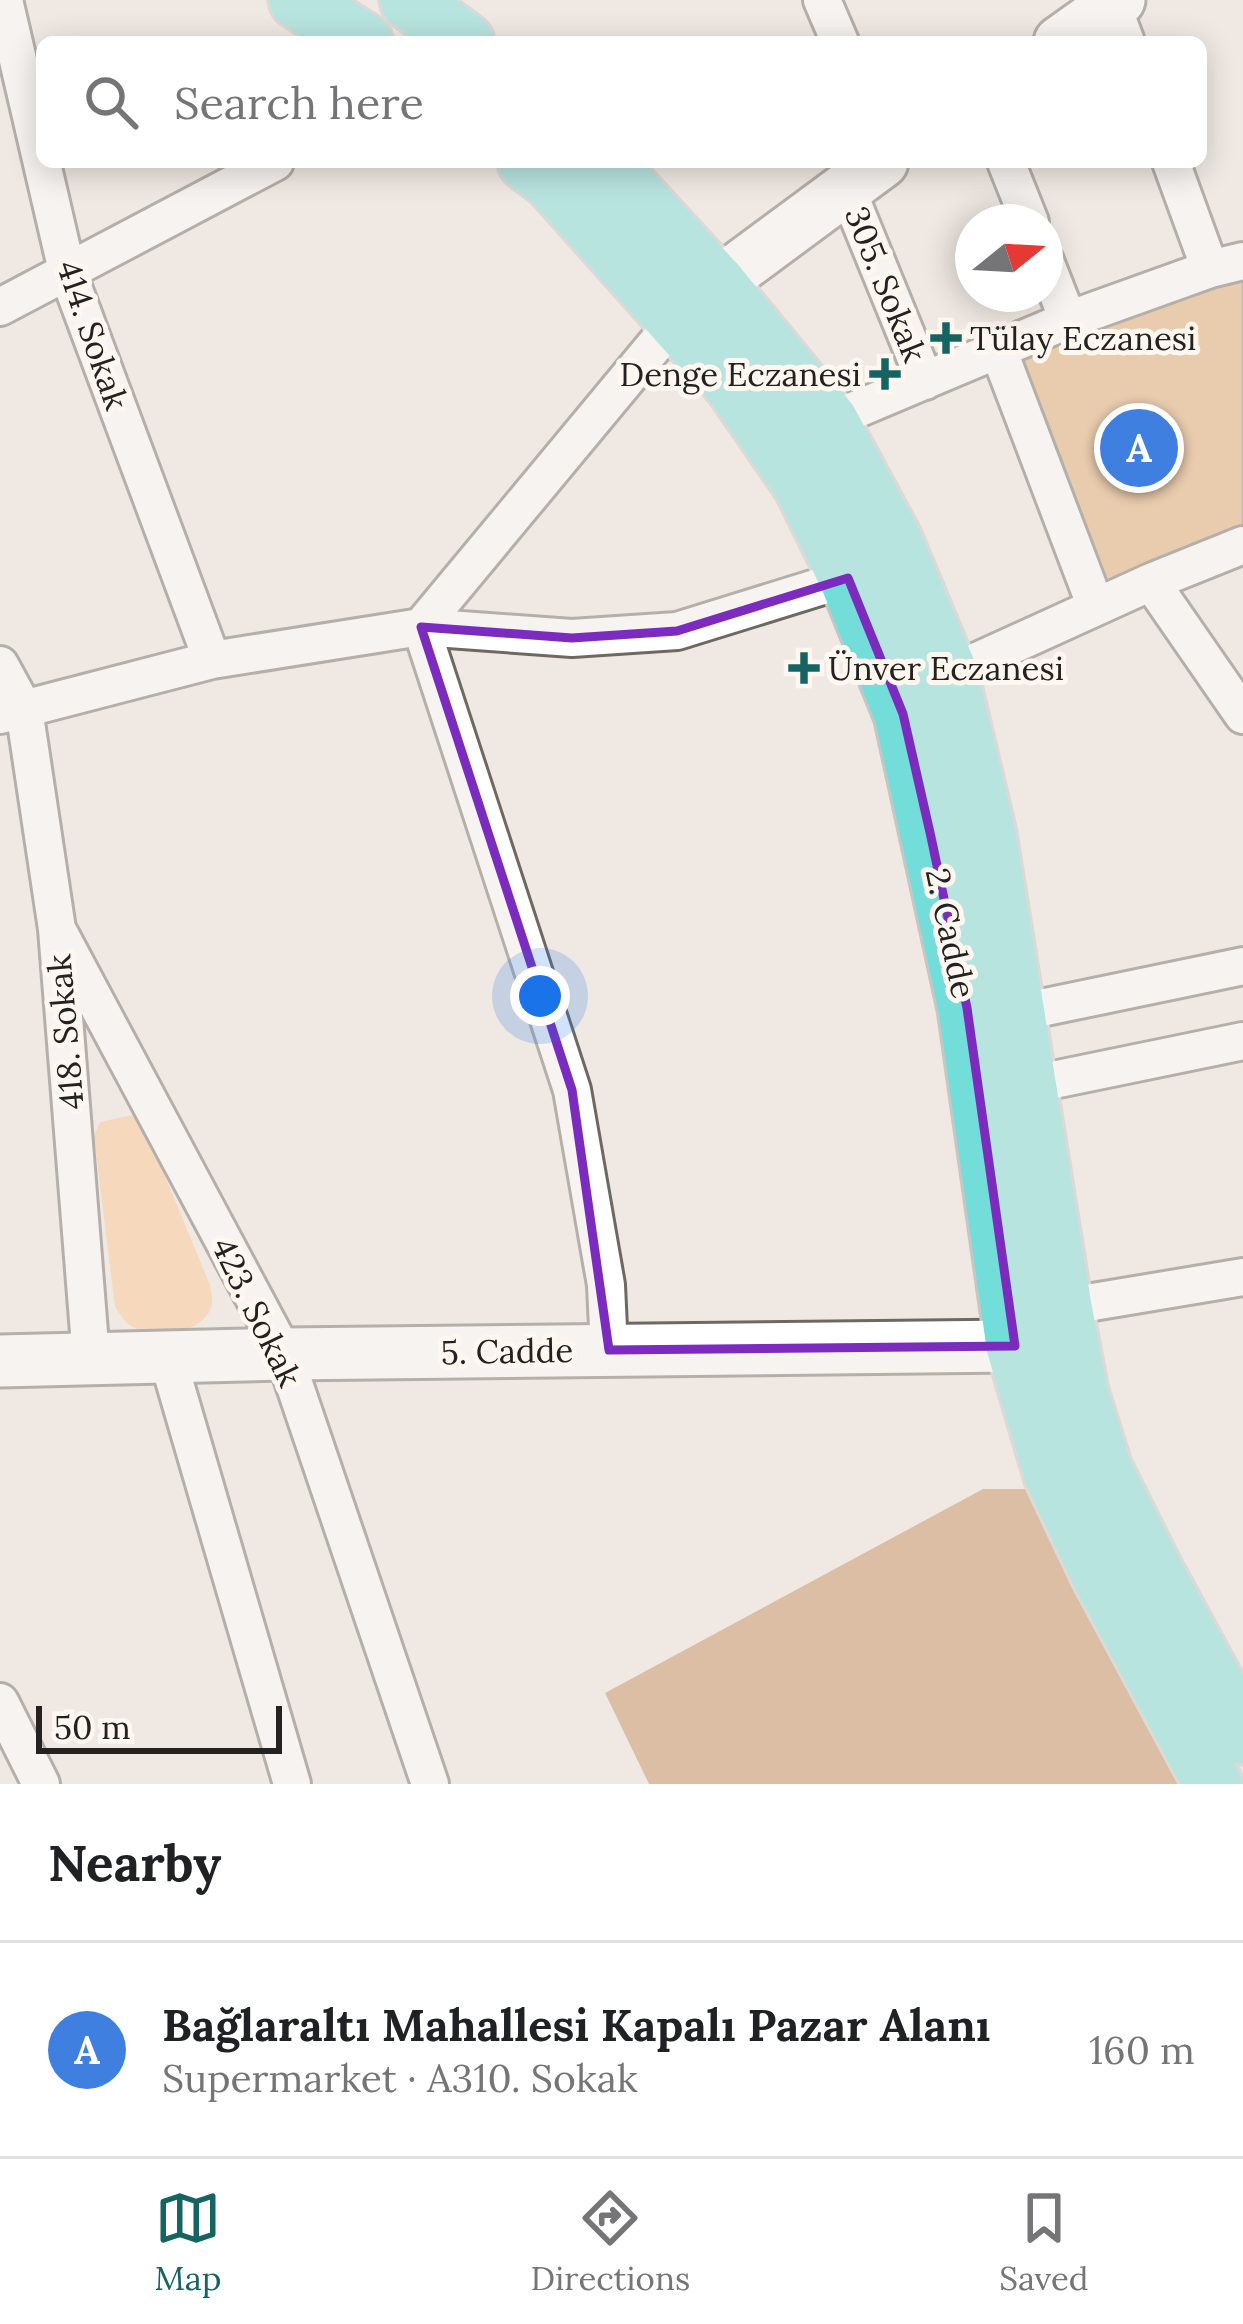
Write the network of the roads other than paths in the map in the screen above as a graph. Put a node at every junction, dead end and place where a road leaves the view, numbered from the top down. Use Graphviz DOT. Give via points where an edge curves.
graph roads {
  1 [pos="4,0"];
  2 [pos="298,0"];
  3 [pos="409,0"];
  4 [pos="822,0"];
  5 [pos="1119,16"];
  6 [pos="355,36"];
  7 [pos="457,36"];
  8 [pos="837,36"];
  9 [pos="1074,36"];
  10 [pos="36,136"];
  11 [pos="44,168"];
  12 [pos="264,168"];
  13 [pos="534,168"];
  14 [pos="610,168"];
  15 [pos="1008,168"];
  16 [pos="1174,168"];
  17 [pos="864,175"];
  18 [pos="1023,204"];
  19 [pos="1227,265"];
  20 [pos="68,271"];
  21 [pos="717,284"];
  22 [pos="0,307"];
  23 [pos="1063,307"];
  24 [pos="1068,320"];
  25 [pos="675,321"];
  26 [pos="998,349"];
  27 [pos="925,381"];
  28 [pos="829,422"];
  29 [pos="1243,545"];
  30 [pos="848,578"];
  31 [pos="1151,582"];
  32 [pos="1096,607"];
  33 [pos="421,627"];
  34 [pos="212,660"];
  35 [pos="0,665"];
  36 [pos="949,674"];
  37 [pos="12,712"];
  38 [pos="1243,715"];
  39 [pos="57,929"];
  40 [pos="1243,967"];
  41 [pos="1017,1013"];
  42 [pos="1243,1041"];
  43 [pos="1028,1085"];
  44 [pos="1243,1276"];
  45 [pos="1063,1307"];
  46 [pos="1015,1346"];
  47 [pos="609,1350"];
  48 [pos="284,1354"];
  49 [pos="167,1356"];
  50 [pos="91,1358"];
  51 [pos="0,1361"];
  52 [pos="0,1702"];
  53 [pos="1243,1736"];
  54 [pos="41,1784"];
  55 [pos="292,1784"];
  56 [pos="430,1784"];
  57 [pos="1213,1784"];
  1 -- 10 [label="street, 414. Sokak"];
  2 -- 6 [label="main road"];
  3 -- 7 [label="main road"];
  4 -- 8 [label="street"];
  5 -- 9 [label="main road"];
  11 -- 20 [label="street, 414. Sokak"];
  12 -- 20 [label="street"];
  13 -- 25 [label="main road, 2. Cadde"];
  14 -- 21 [label="main road, 2. Cadde"];
  15 -- 18 [label="street"];
  16 -- 19 [label="street"];
  17 -- 21 [label="main road"];
  17 -- 27 [label="street, 305. Sokak"];
  19 -- 24 [label="street"];
  20 -- 22 [label="street"];
  20 -- 34 [label="street, 414. Sokak"];
  21 -- 25 [label="main road"];
  21 -- 28 [label="main road, 2. Cadde"];
  23 -- 24 [label="street"];
  24 -- 26 [label="street"];
  25 -- 30 [label="main road, 2. Cadde" via="733,384 802,484"];
  25 -- 33 [label="street"];
  26 -- 27 [label="street"];
  26 -- 32 [label="street"];
  27 -- 28 [label="street"];
  28 -- 36 [label="main road, 2. Cadde" via="893,540"];
  29 -- 31 [label="street"];
  30 -- 33 [label="street" via="676,631 572,638"];
  30 -- 46 [label="main road, 2. Cadde" via="903,714 931,837 967,1008"];
  31 -- 32 [label="street"];
  31 -- 38 [label="street"];
  32 -- 36 [label="street"];
  33 -- 34 [label="street"];
  33 -- 47 [label="street" via="572,1090 606,1286"];
  34 -- 37 [label="street"];
  35 -- 37 [label="street"];
  36 -- 41 [label="main road, 2. Cadde" via="988,834"];
  37 -- 39 [label="street, 418. Sokak"];
  39 -- 48 [label="street, 423. Sokak"];
  39 -- 50 [label="street, 418. Sokak"];
  40 -- 41 [label="street"];
  41 -- 43 [label="main road, 2. Cadde"];
  42 -- 43 [label="street"];
  43 -- 45 [label="main road, 2. Cadde"];
  44 -- 45 [label="street"];
  45 -- 53 [label="main road, 2. Cadde" via="1103,1469"];
  46 -- 47 [label="main road, 5. Cadde"];
  46 -- 57 [label="main road, 2. Cadde" via="1053,1475"];
  47 -- 48 [label="main road, 5. Cadde"];
  48 -- 49 [label="main road, 5. Cadde"];
  48 -- 56 [label="street, 423. Sokak"];
  49 -- 50 [label="main road, 5. Cadde"];
  49 -- 55 [label="street"];
  50 -- 51 [label="main road, 5. Cadde"];
  52 -- 54 [label="street"];
}
